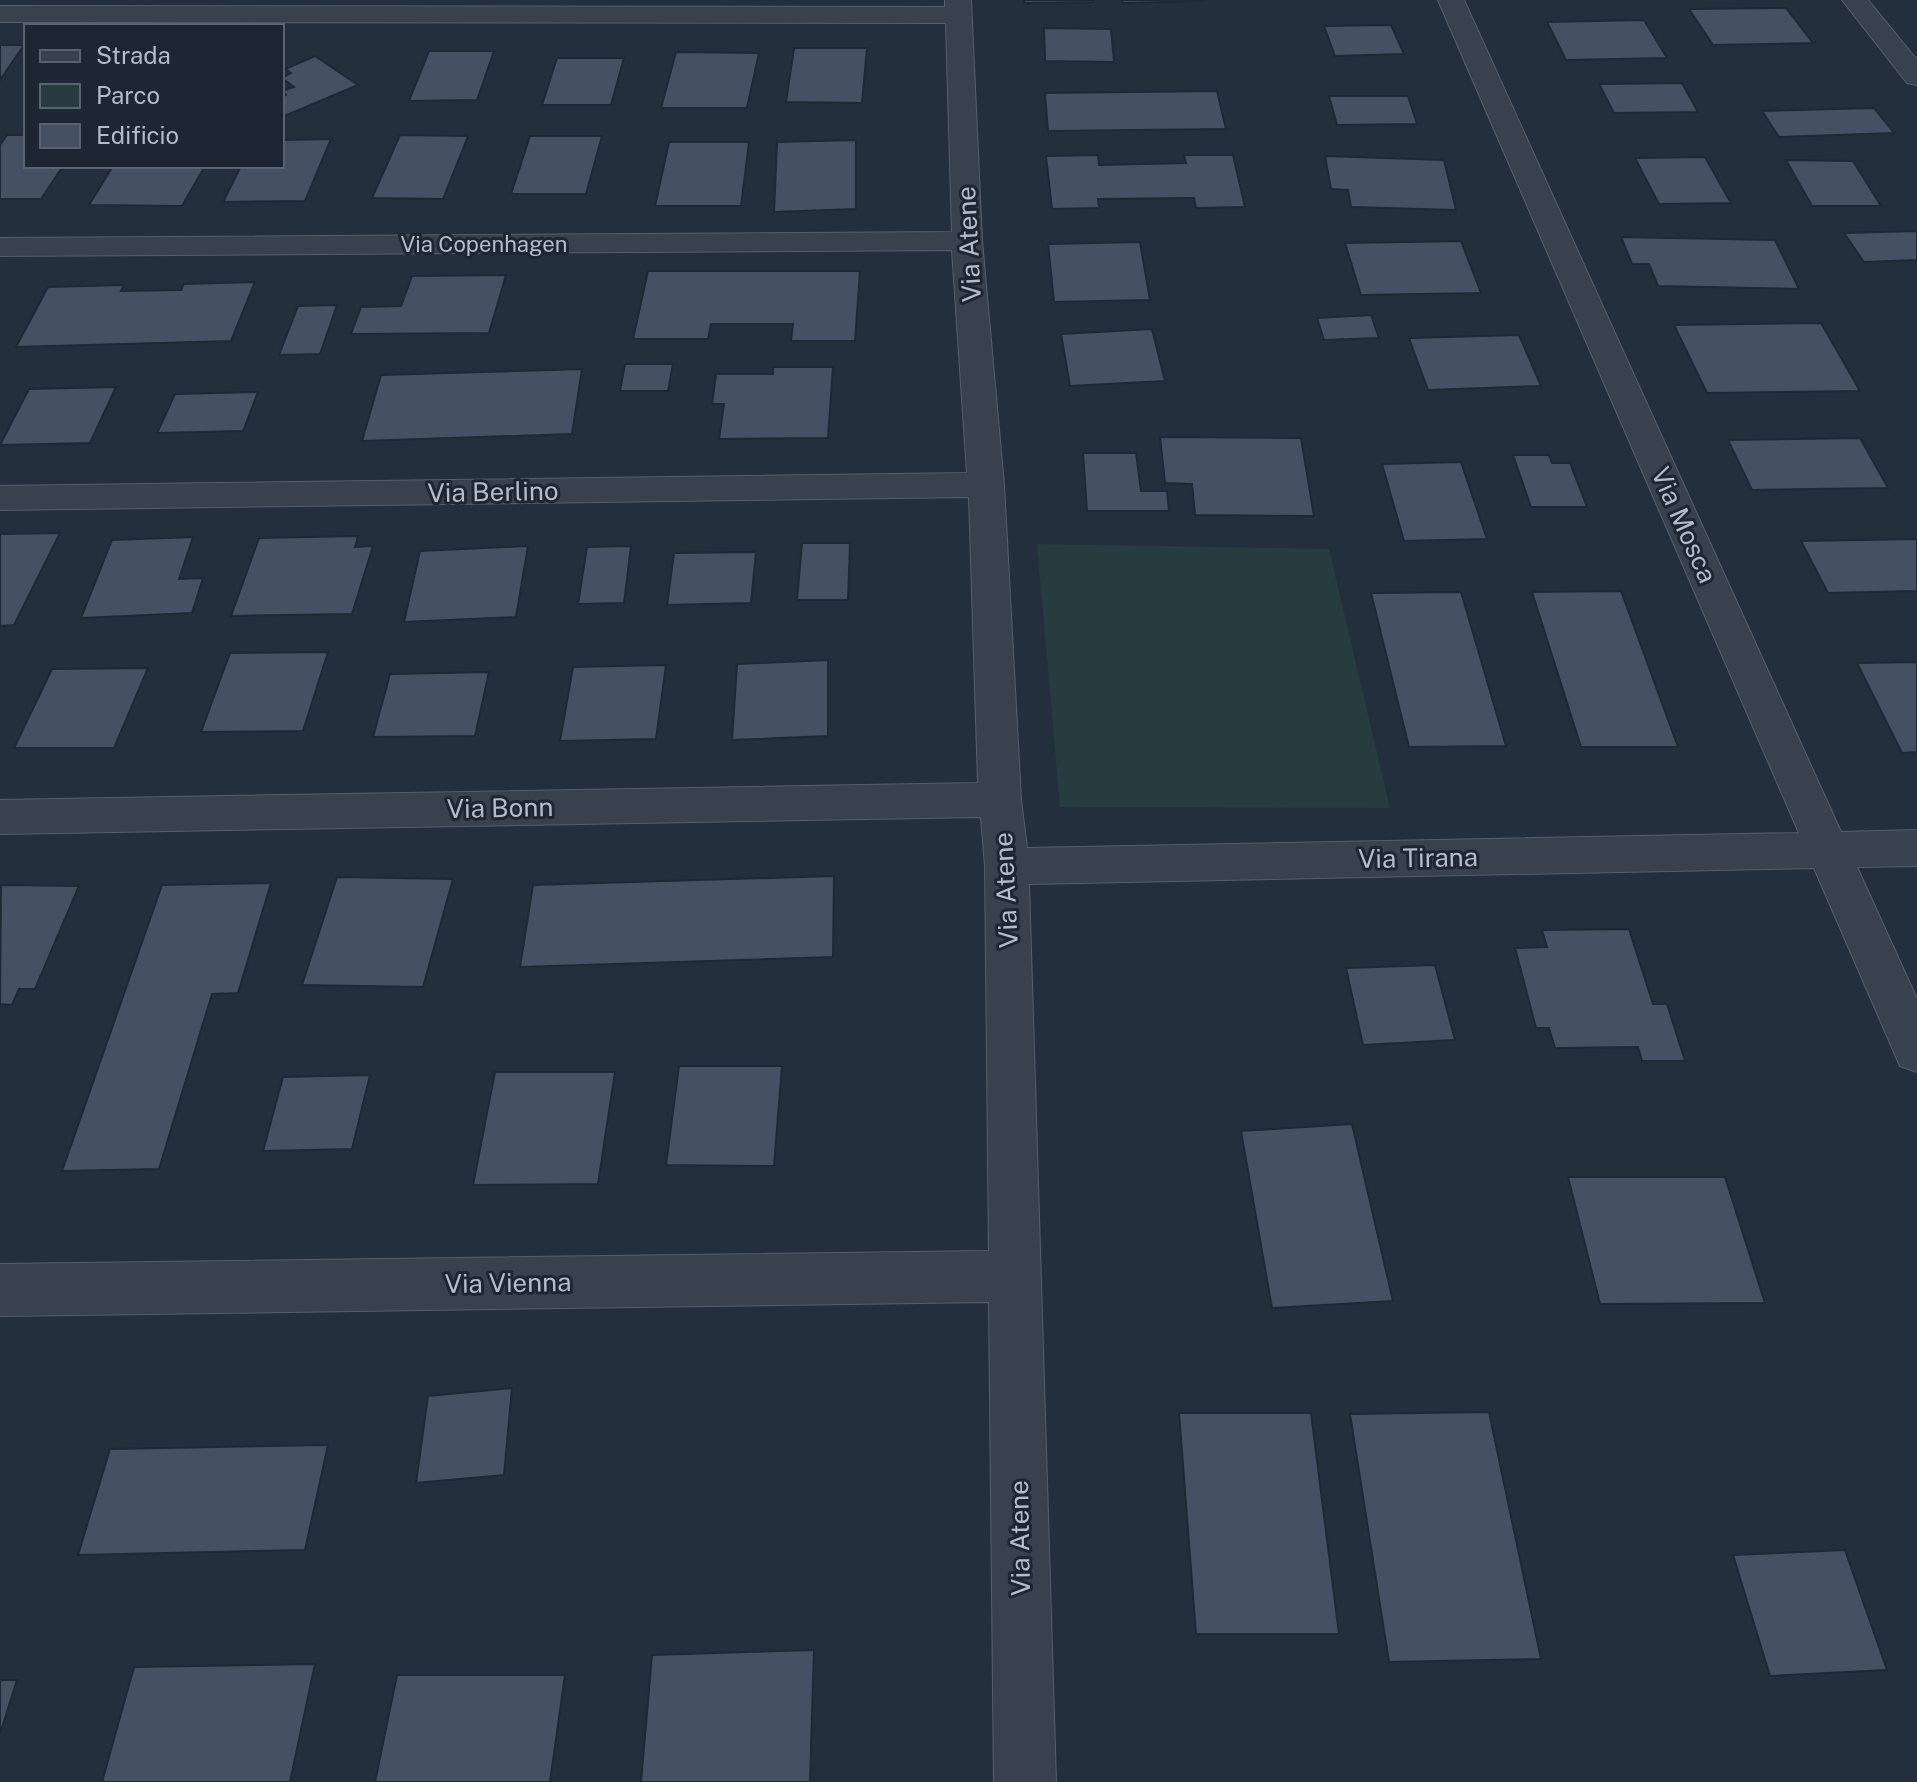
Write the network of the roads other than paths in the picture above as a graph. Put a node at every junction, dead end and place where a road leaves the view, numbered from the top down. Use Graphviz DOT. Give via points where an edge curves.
graph roads {
  1 [pos="1451,0"];
  2 [pos="1855,0"];
  3 [pos="959,8"];
  4 [pos="0,14"];
  5 [pos="1917,77"];
  6 [pos="967,241"];
  7 [pos="0,247"];
  8 [pos="986,485"];
  9 [pos="0,498"];
  10 [pos="1000,800"];
  11 [pos="0,817"];
  12 [pos="1917,848"];
  13 [pos="1828,849"];
  14 [pos="1007,866"];
  15 [pos="1917,1051"];
  16 [pos="1015,1276"];
  17 [pos="0,1290"];
  18 [pos="1025,1782"];
  1 -- 13 [label="street, Via Mosca"];
  2 -- 5 [label="street"];
  3 -- 4 [label="street"];
  3 -- 6 [label="street, Via Atene"];
  6 -- 7 [label="street, Via Copenhagen"];
  6 -- 8 [label="street, Via Atene"];
  8 -- 9 [label="street, Via Berlino"];
  8 -- 10 [label="street, Via Atene"];
  10 -- 11 [label="street, Via Bonn"];
  10 -- 14 [label="street, Via Atene"];
  12 -- 13 [label="street, Via Tirana"];
  13 -- 14 [label="street, Via Tirana"];
  13 -- 15 [label="street, Via Mosca"];
  14 -- 16 [label="street, Via Atene"];
  16 -- 17 [label="street, Via Vienna"];
  16 -- 18 [label="street, Via Atene"];
}
